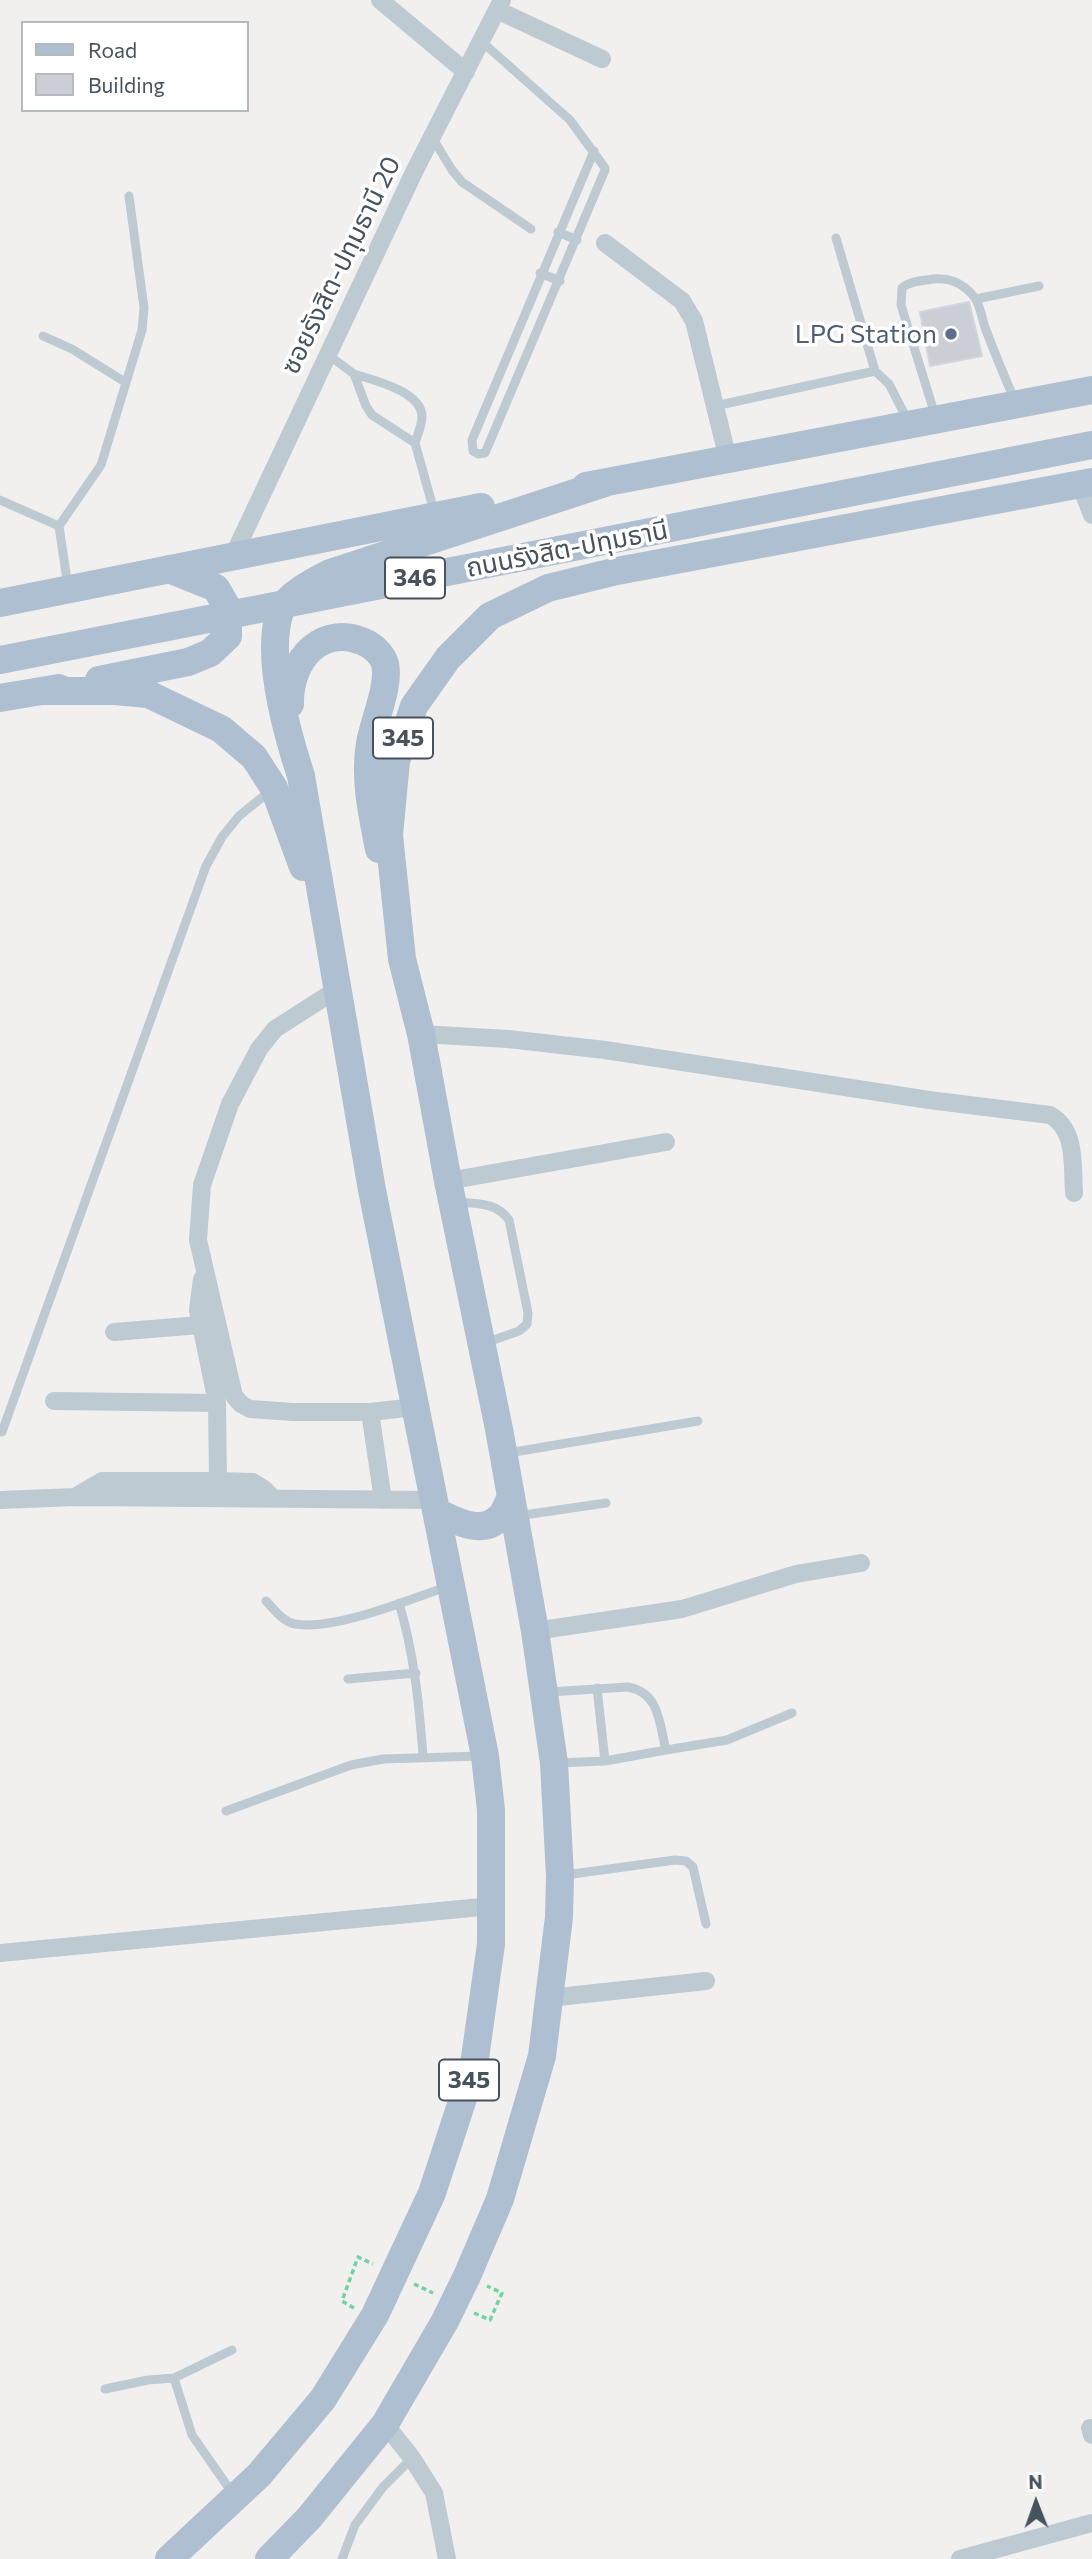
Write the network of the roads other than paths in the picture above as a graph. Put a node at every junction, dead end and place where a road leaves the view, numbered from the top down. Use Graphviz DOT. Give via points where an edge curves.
graph roads {
  1 [pos="380,0"];
  2 [pos="499,5"];
  3 [pos="481,41"];
  4 [pos="602,60"];
  5 [pos="466,72"];
  6 [pos="432,137"];
  7 [pos="594,151"];
  8 [pos="129,196"];
  9 [pos="531,229"];
  10 [pos="558,232"];
  11 [pos="836,238"];
  12 [pos="577,240"];
  13 [pos="605,243"];
  14 [pos="540,273"];
  15 [pos="560,281"];
  16 [pos="1039,286"];
  17 [pos="976,299"];
  18 [pos="43,336"];
  19 [pos="327,354"];
  20 [pos="875,370"];
  21 [pos="354,374"];
  22 [pos="125,382"];
  23 [pos="1092,390"];
  24 [pos="1016,404"];
  25 [pos="715,406"];
  26 [pos="923,423"];
  27 [pos="415,443"];
  28 [pos="1092,446"];
  29 [pos="728,459"];
  30 [pos="605,483"];
  31 [pos="1086,483"];
  32 [pos="0,499"];
  33 [pos="1092,515"];
  34 [pos="436,516"];
  35 [pos="59,526"];
  36 [pos="233,556"];
  37 [pos="169,569"];
  38 [pos="68,589"];
  39 [pos="0,603"];
  40 [pos="0,660"];
  41 [pos="42,691"];
  42 [pos="0,698"];
  43 [pos="301,776"];
  44 [pos="274,788"];
  45 [pos="325,918"];
  46 [pos="402,959"];
  47 [pos="336,990"];
  48 [pos="421,1034"];
  49 [pos="666,1142"];
  50 [pos="450,1191"];
  51 [pos="1074,1193"];
  52 [pos="204,1268"];
  53 [pos="200,1325"];
  54 [pos="114,1332"];
  55 [pos="481,1344"];
  56 [pos="54,1401"];
  57 [pos="217,1403"];
  58 [pos="415,1407"];
  59 [pos="370,1412"];
  60 [pos="698,1421"];
  61 [pos="2,1432"];
  62 [pos="503,1454"];
  63 [pos="218,1480"];
  64 [pos="75,1497"];
  65 [pos="274,1499"];
  66 [pos="0,1500"];
  67 [pos="383,1500"];
  68 [pos="607,1503"];
  69 [pos="436,1506"];
  70 [pos="513,1506"];
  71 [pos="861,1563"];
  72 [pos="451,1585"];
  73 [pos="266,1601"];
  74 [pos="399,1603"];
  75 [pos="535,1631"];
  76 [pos="416,1673"];
  77 [pos="348,1679"];
  78 [pos="597,1688"];
  79 [pos="544,1692"];
  80 [pos="792,1713"];
  81 [pos="666,1750"];
  82 [pos="424,1756"];
  83 [pos="485,1756"];
  84 [pos="605,1761"];
  85 [pos="554,1763"];
  86 [pos="226,1811"];
  87 [pos="560,1875"];
  88 [pos="492,1906"];
  89 [pos="706,1924"];
  90 [pos="0,1953"];
  91 [pos="706,1982"];
  92 [pos="549,1998"];
  93 [pos="232,2350"];
  94 [pos="174,2378"];
  95 [pos="105,2389"];
  96 [pos="385,2424"];
  97 [pos="412,2458"];
  98 [pos="235,2497"];
  99 [pos="1092,2523"];
  100 [pos="169,2559"];
  101 [pos="269,2559"];
  102 [pos="342,2559"];
  103 [pos="447,2559"];
  104 [pos="960,2559"];
  1 -- 5 [label="street"];
  2 -- 3 [label="street, ซอยรังสิต-ปทุมธานี 20"];
  2 -- 4 [label="street"];
  3 -- 5 [label="street, ซอยรังสิต-ปทุมธานี 20"];
  3 -- 7 [label="lane" via="570,120"];
  5 -- 6 [label="street, ซอยรังสิต-ปทุมธานี 20"];
  6 -- 9 [label="lane" via="462,182"];
  6 -- 19 [label="street, ซอยรังสิต-ปทุมธานี 20"];
  7 -- 10 [label="lane"];
  7 -- 12 [label="lane" via="605,174"];
  8 -- 22 [label="lane" via="144,308 142,330"];
  10 -- 12 [label="lane"];
  10 -- 14 [label="lane"];
  11 -- 20 [label="lane"];
  12 -- 15 [label="lane"];
  13 -- 25 [label="street" via="682,301 694,321"];
  14 -- 15 [label="lane"];
  14 -- 15 [label="lane" via="472,440 478,454 485,453"];
  16 -- 17 [label="lane"];
  17 -- 24 [label="lane"];
  17 -- 26 [label="lane" via="951,279 908,283 902,288 901,305"];
  18 -- 22 [label="lane"];
  19 -- 21 [label="lane"];
  19 -- 36 [label="street, ซอยรังสิต-ปทุมธานี 20"];
  20 -- 25 [label="lane"];
  20 -- 26 [label="lane"];
  21 -- 27 [label="lane" via="372,415"];
  21 -- 27 [label="lane" via="387,385 419,406 422,415"];
  22 -- 35 [label="lane" via="101,465"];
  23 -- 24 [label="main road, 346"];
  24 -- 26 [label="main road, 346"];
  25 -- 29 [label="street"];
  26 -- 29 [label="main road, 346"];
  27 -- 34 [label="lane"];
  28 -- 40 [label="main road, ถนนรังสิต-ปทุมธานี / 346"];
  29 -- 30 [label="main road, 346"];
  30 -- 34 [label="main road, 346"];
  30 -- 43 [label="main road, 345" via="330,573 304,586 281,610 274,648 289,737"];
  31 -- 33 [label="street"];
  31 -- 46 [label="main road, 345" via="617,571 548,588 491,616 448,658 414,706 396,761 389,835"];
  32 -- 35 [label="lane"];
  34 -- 36 [label="main road, 346"];
  35 -- 38 [label="lane"];
  36 -- 37 [label="main road, 346"];
  37 -- 38 [label="main road, 346"];
  37 -- 41 [label="main road" via="216,588 228,609 228,636 210,653 188,662"];
  38 -- 39 [label="main road, 346"];
  41 -- 42 [label="main road"];
  41 -- 44 [label="main road" via="148,694 221,729 254,757"];
  43 -- 45 [label="main road, 345"];
  43 -- 46 [label="main road" via="290,721 290,689 298,664 329,638 354,637 375,647 385,662 368,770"];
  44 -- 45 [label="main road"];
  44 -- 61 [label="lane" via="239,816 206,866"];
  45 -- 47 [label="main road, 345"];
  46 -- 48 [label="main road, 345"];
  47 -- 52 [label="street" via="275,1029 230,1104 202,1185 198,1240"];
  47 -- 58 [label="main road, 345"];
  48 -- 50 [label="main road, 345"];
  48 -- 51 [label="street" via="605,1051 1049,1115 1068,1133"];
  49 -- 50 [label="street"];
  50 -- 55 [label="main road, 345"];
  50 -- 55 [label="lane" via="490,1205 509,1220 528,1313 527,1324 519,1331"];
  52 -- 53 [label="street"];
  52 -- 59 [label="street" via="234,1396 241,1404 250,1409 293,1412"];
  53 -- 54 [label="street"];
  53 -- 57 [label="street"];
  55 -- 62 [label="main road, 345"];
  56 -- 57 [label="street"];
  57 -- 63 [label="street"];
  58 -- 59 [label="street"];
  58 -- 69 [label="main road, 345"];
  59 -- 67 [label="street"];
  60 -- 62 [label="lane"];
  62 -- 70 [label="main road, 345"];
  63 -- 64 [label="street" via="102,1481"];
  63 -- 65 [label="street" via="253,1482"];
  64 -- 65 [label="street"];
  64 -- 66 [label="street"];
  65 -- 67 [label="street"];
  67 -- 69 [label="street"];
  68 -- 70 [label="lane"];
  69 -- 70 [label="main road" via="463,1524 477,1526 490,1523"];
  69 -- 72 [label="main road, 345"];
  70 -- 75 [label="main road, 345"];
  71 -- 75 [label="street" via="796,1574 682,1609"];
  72 -- 74 [label="lane"];
  72 -- 83 [label="main road, 345"];
  73 -- 74 [label="lane" via="295,1624 351,1619"];
  74 -- 76 [label="lane"];
  75 -- 79 [label="main road, 345"];
  76 -- 77 [label="lane"];
  76 -- 82 [label="lane"];
  78 -- 79 [label="lane"];
  78 -- 81 [label="lane" via="628,1687 649,1695"];
  78 -- 84 [label="lane"];
  79 -- 85 [label="main road, 345"];
  80 -- 81 [label="lane" via="727,1740"];
  81 -- 84 [label="lane"];
  82 -- 83 [label="lane"];
  82 -- 86 [label="lane" via="351,1765"];
  83 -- 88 [label="main road, 345"];
  84 -- 85 [label="lane"];
  85 -- 87 [label="main road, 345"];
  87 -- 89 [label="lane" via="686,1861 693,1867"];
  87 -- 92 [label="main road, 345"];
  88 -- 90 [label="street"];
  88 -- 98 [label="main road, 345" via="492,1944 474,2065 432,2193 372,2319 323,2399"];
  91 -- 92 [label="street"];
  92 -- 96 [label="main road, 345" via="542,2056 500,2199 445,2321"];
  93 -- 94 [label="lane"];
  94 -- 95 [label="lane"];
  94 -- 98 [label="lane" via="192,2435"];
  96 -- 97 [label="street"];
  96 -- 101 [label="main road, 345" via="309,2518"];
  97 -- 102 [label="lane" via="355,2525"];
  97 -- 103 [label="street" via="434,2493"];
  98 -- 100 [label="main road, 345"];
  99 -- 104 [label="street"];
}
